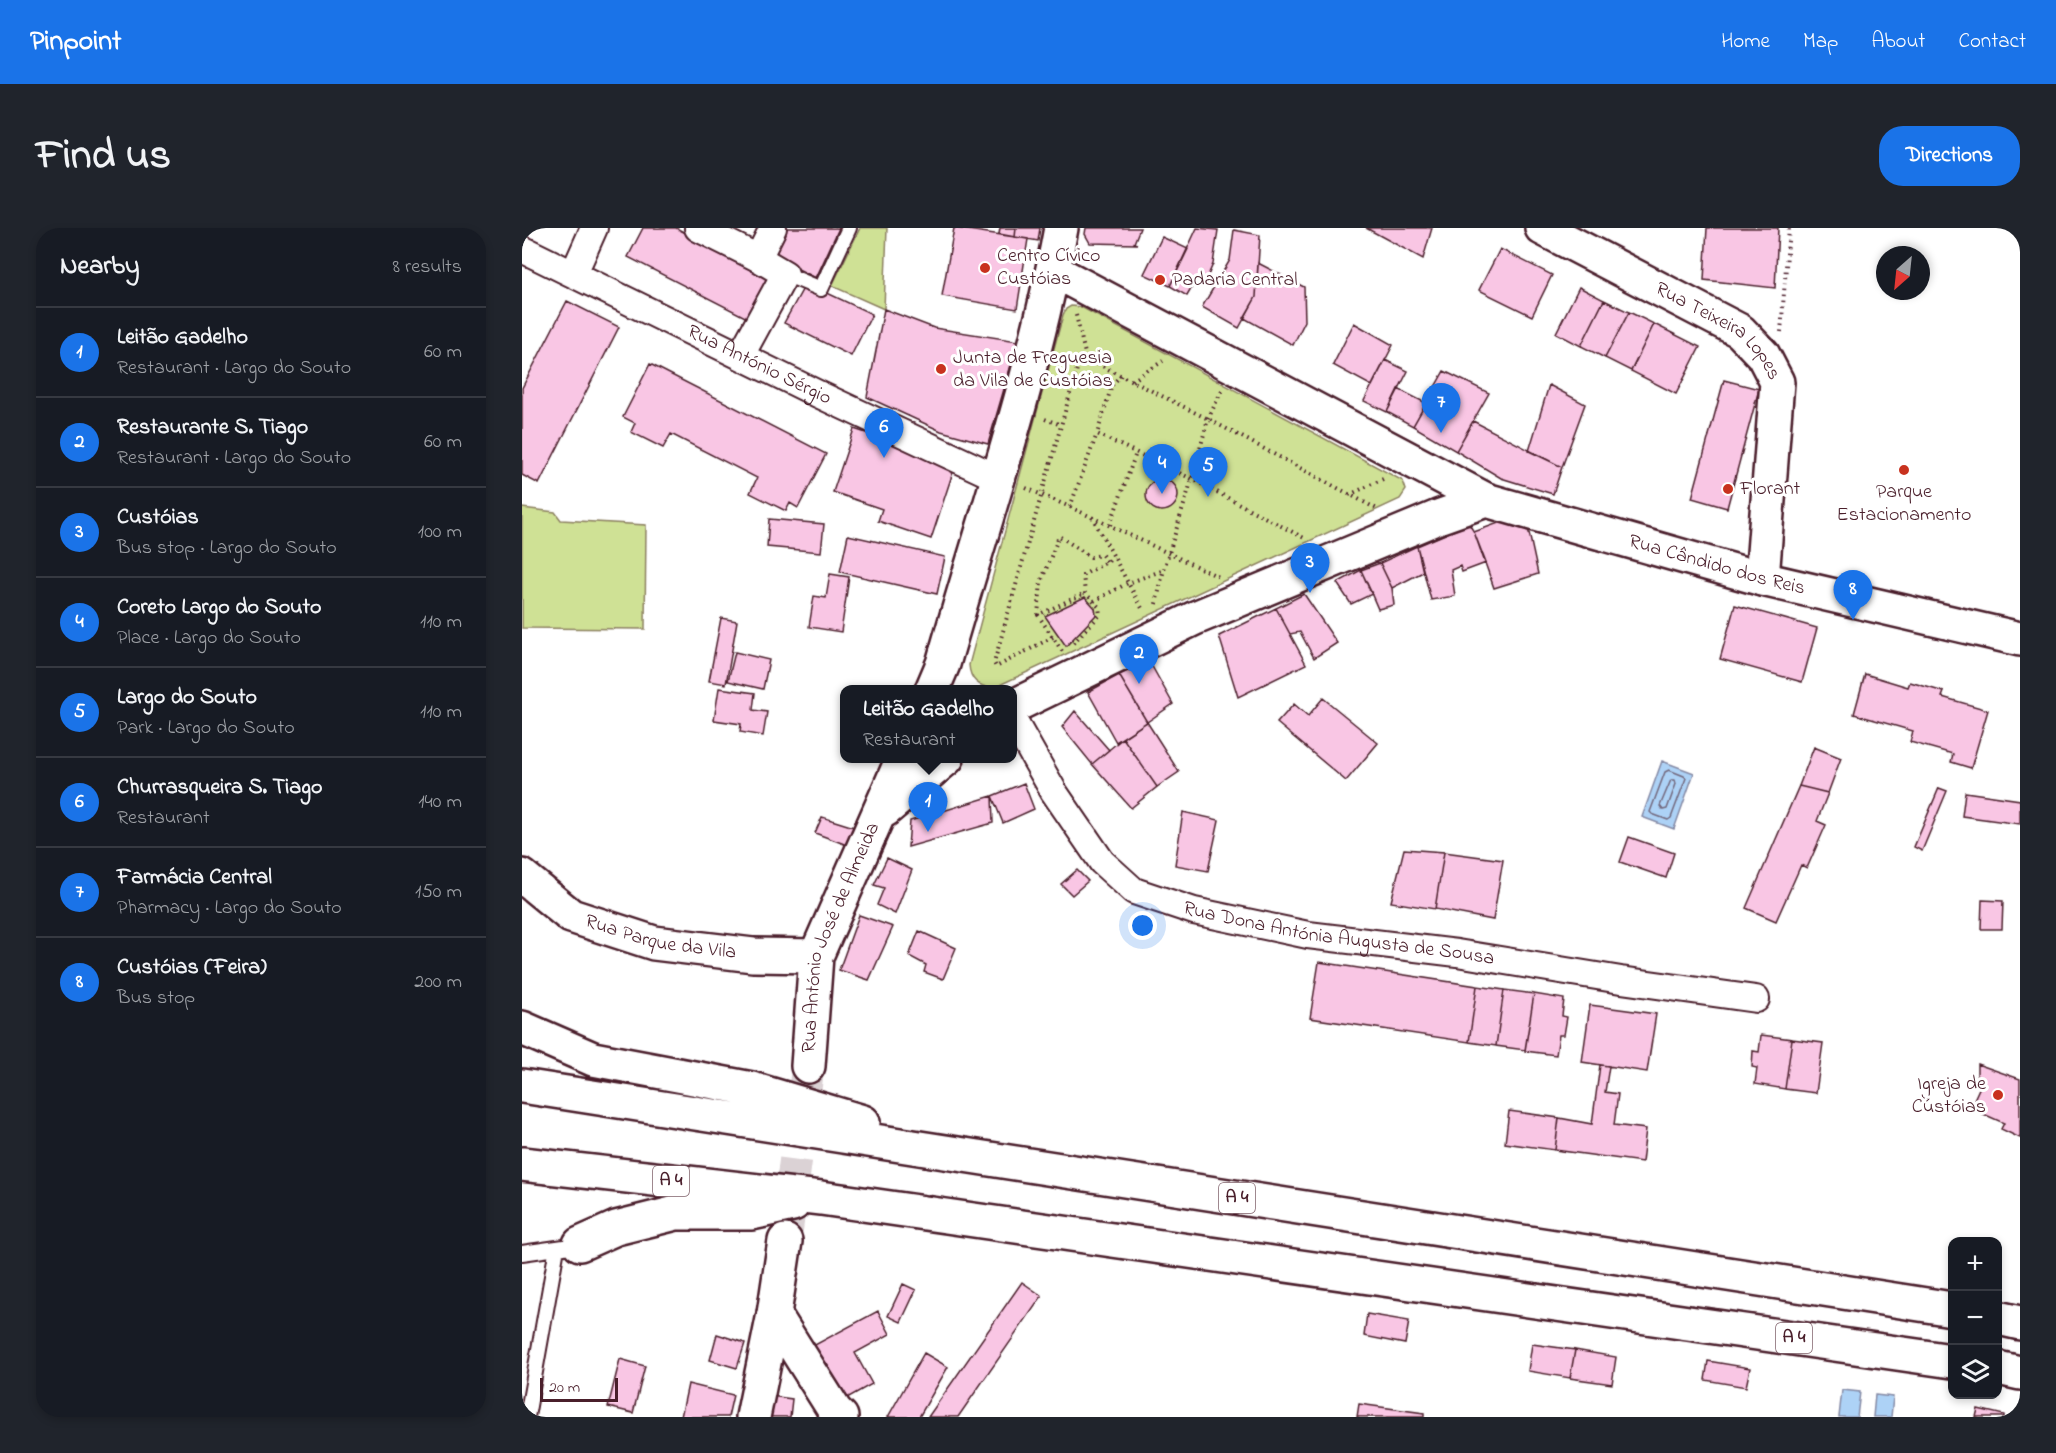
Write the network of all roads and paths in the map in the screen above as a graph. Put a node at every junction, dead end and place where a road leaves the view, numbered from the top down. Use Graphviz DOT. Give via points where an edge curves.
graph roads {
  1 [pos="594,228"];
  2 [pos="698,228"];
  3 [pos="773,228"];
  4 [pos="849,228"];
  5 [pos="1061,228"];
  6 [pos="1542,228"];
  7 [pos="1789,228"];
  8 [pos="522,249"];
  9 [pos="758,258"];
  10 [pos="1054,271"];
  11 [pos="574,273"];
  12 [pos="785,274"];
  13 [pos="1074,306"];
  14 [pos="1781,334"];
  15 [pos="741,356"];
  16 [pos="1172,356"];
  17 [pos="1086,358"];
  18 [pos="1121,375"];
  19 [pos="1132,381"];
  20 [pos="1224,384"];
  21 [pos="1036,416"];
  22 [pos="1208,419"];
  23 [pos="1061,425"];
  24 [pos="1096,434"];
  25 [pos="1136,453"];
  26 [pos="1435,471"];
  27 [pos="1391,474"];
  28 [pos="1192,479"];
  29 [pos="1008,481"];
  30 [pos="1042,494"];
  31 [pos="1349,495"];
  32 [pos="1486,500"];
  33 [pos="1385,506"];
  34 [pos="1070,507"];
  35 [pos="1377,509"];
  36 [pos="1367,514"];
  37 [pos="1092,517"];
  38 [pos="1438,517"];
  39 [pos="1110,525"];
  40 [pos="1299,546"];
  41 [pos="1169,553"];
  42 [pos="1114,558"];
  43 [pos="1107,562"];
  44 [pos="1164,569"];
  45 [pos="1762,579"];
  46 [pos="1128,583"];
  47 [pos="1215,585"];
  48 [pos="1085,593"];
  49 [pos="1094,601"];
  50 [pos="1154,613"];
  51 [pos="1038,615"];
  52 [pos="1146,616"];
  53 [pos="1053,637"];
  54 [pos="2020,639"];
  55 [pos="940,681"];
  56 [pos="1017,705"];
  57 [pos="1017,727"];
  58 [pos="901,763"];
  59 [pos="942,763"];
  60 [pos="881,813"];
  61 [pos="522,876"];
  62 [pos="816,956"];
  63 [pos="1756,999"];
  64 [pos="522,1028"];
  65 [pos="808,1066"];
  66 [pos="522,1086"];
  67 [pos="988,1159"];
  68 [pos="522,1164"];
  69 [pos="821,1198"];
  70 [pos="785,1242"];
  71 [pos="568,1246"];
  72 [pos="522,1253"];
  73 [pos="1948,1308"];
  74 [pos="774,1314"];
  75 [pos="2002,1319"];
  76 [pos="2020,1323"];
  77 [pos="1948,1359"];
  78 [pos="2002,1369"];
  79 [pos="2020,1373"];
  80 [pos="527,1417"];
  81 [pos="753,1417"];
  82 [pos="841,1417"];
  1 -- 11 [label="street"];
  2 -- 9 [label="street"];
  3 -- 9 [label="street"];
  4 -- 12 [label="lane" via="821,289"];
  5 -- 10 [label="main road"];
  6 -- 45 [label="main road, Rua Teixeira Lopes" via="1740,331 1763,355 1777,382"];
  7 -- 14 [label="path"];
  8 -- 11 [label="street, Rua António Sérgio"];
  9 -- 12 [label="street"];
  10 -- 26 [label="main road, Rua Cândido dos Reis"];
  10 -- 29 [label="main road"];
  11 -- 15 [label="street, Rua António Sérgio"];
  12 -- 15 [label="street"];
  13 -- 17 [label="path"];
  15 -- 29 [label="street, Rua António Sérgio"];
  16 -- 19 [label="path"];
  17 -- 18 [label="path"];
  17 -- 23 [label="path" via="1077,369"];
  18 -- 19 [label="path"];
  18 -- 24 [label="path" via="1112,385"];
  19 -- 22 [label="path"];
  20 -- 22 [label="path"];
  21 -- 23 [label="path"];
  22 -- 28 [label="path"];
  22 -- 31 [label="path"];
  23 -- 30 [label="path"];
  24 -- 25 [label="path"];
  24 -- 34 [label="path"];
  25 -- 28 [label="path"];
  25 -- 39 [label="path"];
  26 -- 32 [label="main road, Rua Cândido dos Reis"];
  26 -- 38 [label="main road" via="1442,480 1446,501"];
  27 -- 31 [label="path"];
  28 -- 40 [label="path" via="1309,541"];
  28 -- 41 [label="path"];
  29 -- 30 [label="path"];
  29 -- 55 [label="main road"];
  30 -- 34 [label="path"];
  30 -- 53 [label="path" via="994,663 996,667"];
  31 -- 35 [label="path"];
  32 -- 38 [label="main road"];
  32 -- 45 [label="main road, Rua Cândido dos Reis"];
  33 -- 35 [label="path"];
  34 -- 37 [label="path"];
  35 -- 36 [label="path"];
  37 -- 39 [label="path"];
  37 -- 42 [label="path"];
  38 -- 56 [label="main road" via="1195,618"];
  39 -- 41 [label="path"];
  41 -- 44 [label="path"];
  41 -- 47 [label="path" via="1225,580"];
  42 -- 43 [label="path"];
  42 -- 46 [label="path"];
  43 -- 48 [label="path" via="1083,575"];
  43 -- 51 [label="path" via="1102,555 1091,557 1059,536 1041,582"];
  44 -- 46 [label="path"];
  44 -- 50 [label="path"];
  45 -- 54 [label="main road, Rua Cândido dos Reis"];
  46 -- 49 [label="path"];
  46 -- 52 [label="path"];
  48 -- 49 [label="path"];
  48 -- 51 [label="path"];
  49 -- 53 [label="path" via="1100,615 1064,653"];
  51 -- 53 [label="path"];
  57 -- 63 [label="street, Rua Dona Antónia Augusta de Sousa" via="1054,792 1102,862 1134,891 1194,911 1308,935 1457,953"];
  58 -- 60 [label="main road, Rua António José de Almeida"];
  59 -- 60 [label="main road"];
  60 -- 62 [label="main road, Rua António José de Almeida"];
  61 -- 62 [label="main road, Rua Parque da Vila" via="571,916 654,943 753,956"];
  62 -- 65 [label="main road, Rua António José de Almeida"];
  64 -- 67 [label="main road" via="593,1059 752,1089"];
  66 -- 67 [label="main road, A 4"];
  67 -- 73 [label="main road, A 4"];
  68 -- 69 [label="main road, A 4"];
  69 -- 71 [label="main road" via="752,1213 676,1213 616,1228"];
  69 -- 77 [label="main road, A 4"];
  70 -- 74 [label="main road"];
  71 -- 72 [label="lane"];
  71 -- 80 [label="lane"];
  74 -- 81 [label="main road"];
  74 -- 82 [label="main road"];
  75 -- 76 [label="main road"];
  78 -- 79 [label="main road"];
}
